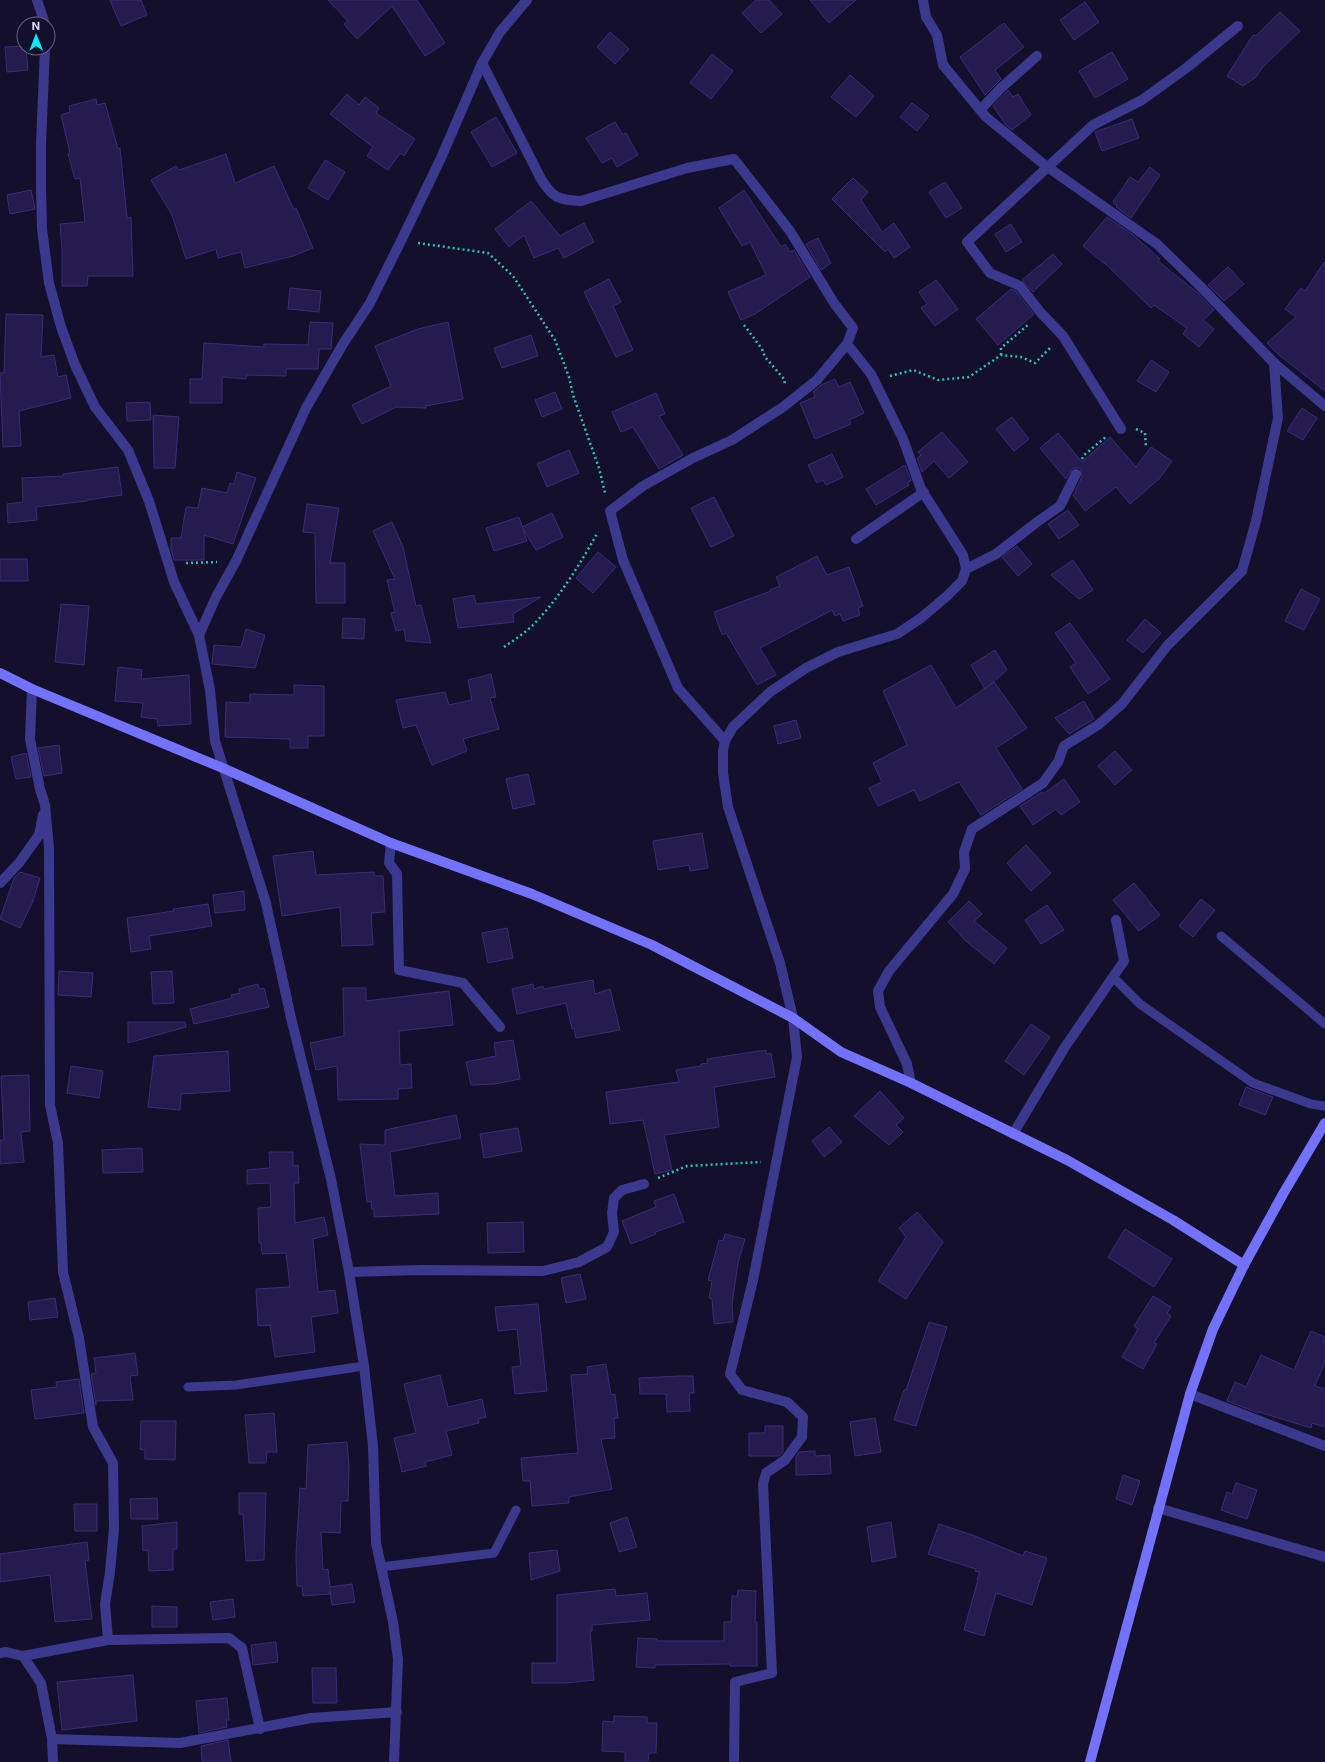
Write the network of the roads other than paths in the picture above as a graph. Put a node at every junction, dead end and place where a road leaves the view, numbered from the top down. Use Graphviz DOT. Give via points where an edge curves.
graph roads {
  1 [pos="37,0"];
  2 [pos="527,0"];
  3 [pos="923,0"];
  4 [pos="42,16"];
  5 [pos="1238,26"];
  6 [pos="45,56"];
  7 [pos="1037,56"];
  8 [pos="482,63"];
  9 [pos="980,110"];
  10 [pos="1046,166"];
  11 [pos="847,344"];
  12 [pos="1274,363"];
  13 [pos="1325,406"];
  14 [pos="1121,430"];
  15 [pos="1076,474"];
  16 [pos="924,492"];
  17 [pos="856,539"];
  18 [pos="966,569"];
  19 [pos="199,635"];
  20 [pos="0,673"];
  21 [pos="32,689"];
  22 [pos="725,741"];
  23 [pos="225,769"];
  24 [pos="45,805"];
  25 [pos="391,843"];
  26 [pos="0,883"];
  27 [pos="1116,920"];
  28 [pos="1221,936"];
  29 [pos="1113,977"];
  30 [pos="793,1018"];
  31 [pos="1325,1024"];
  32 [pos="500,1027"];
  33 [pos="911,1083"];
  34 [pos="1325,1106"];
  35 [pos="1325,1123"];
  36 [pos="1013,1134"];
  37 [pos="644,1184"];
  38 [pos="1244,1265"];
  39 [pos="349,1272"];
  40 [pos="364,1366"];
  41 [pos="188,1387"];
  42 [pos="1190,1394"];
  43 [pos="1325,1446"];
  44 [pos="1158,1508"];
  45 [pos="516,1510"];
  46 [pos="1325,1557"];
  47 [pos="381,1567"];
  48 [pos="108,1640"];
  49 [pos="0,1653"];
  50 [pos="23,1656"];
  51 [pos="397,1712"];
  52 [pos="260,1728"];
  53 [pos="52,1739"];
  54 [pos="53,1762"];
  55 [pos="394,1762"];
  56 [pos="734,1762"];
  57 [pos="1090,1762"];
  1 -- 4 [label="street"];
  2 -- 8 [label="street" via="500,32"];
  3 -- 9 [label="street" via="926,17 937,35 943,65"];
  5 -- 10 [label="street" via="1142,100 1092,124"];
  6 -- 19 [label="street" via="41,186 42,230 49,283 75,365 95,407 128,450 149,501 174,582"];
  7 -- 9 [label="street"];
  8 -- 11 [label="street" via="541,179 551,194 565,200 581,201 687,168 734,159 790,232 834,303 853,328"];
  8 -- 19 [label="street" via="441,158 370,303 306,408"];
  9 -- 10 [label="street" via="1005,134"];
  10 -- 12 [label="street" via="1157,244"];
  10 -- 14 [label="street" via="967,242 990,273 1020,286 1063,336"];
  11 -- 16 [label="street" via="867,368 903,439"];
  11 -- 22 [label="street" via="817,380 783,407 732,440 643,486 610,512 623,560 678,688"];
  12 -- 13 [label="street"];
  12 -- 33 [label="street" via="1278,418 1256,521 1242,571 1167,646 1122,704 1098,725 1064,746 1058,762 1043,783 972,829 964,852 965,869 953,894 889,971 878,991 880,1007 907,1064"];
  15 -- 18 [label="street" via="1060,506 996,554"];
  16 -- 17 [label="street"];
  16 -- 18 [label="street" via="962,555"];
  18 -- 22 [label="street" via="962,581 947,596 897,634 838,652 806,668 770,692 733,727"];
  19 -- 23 [label="street" via="210,690 215,741"];
  20 -- 21 [label="street"];
  21 -- 23 [label="street"];
  21 -- 24 [label="street" via="30,739"];
  22 -- 30 [label="street" via="723,773 728,807 780,963"];
  23 -- 25 [label="street"];
  23 -- 39 [label="street" via="266,903 331,1179"];
  24 -- 26 [label="street" via="39,835 19,863"];
  24 -- 48 [label="street" via="49,848 50,1105 58,1143 63,1272 79,1338 93,1427 113,1463 114,1528 104,1604"];
  25 -- 30 [label="street" via="532,894 652,945"];
  25 -- 32 [label="street" via="390,863 397,874 399,970 462,983"];
  27 -- 29 [label="street" via="1124,961"];
  28 -- 31 [label="lane"];
  29 -- 34 [label="lane" via="1140,1004 1253,1083 1311,1104"];
  29 -- 36 [label="street" via="1065,1047"];
  30 -- 33 [label="street" via="841,1052"];
  30 -- 56 [label="street" via="797,1057 753,1280 730,1374 742,1390 787,1402 803,1417 802,1437 784,1460 766,1473 762,1484 772,1673 735,1682"];
  33 -- 36 [label="street"];
  35 -- 38 [label="street"];
  36 -- 38 [label="street" via="1067,1160 1173,1220"];
  37 -- 39 [label="street" via="622,1190 614,1198 614,1232 607,1247 579,1262 543,1271"];
  38 -- 42 [label="street" via="1213,1329"];
  39 -- 40 [label="street"];
  40 -- 41 [label="lane" via="236,1385"];
  40 -- 47 [label="street" via="373,1446 376,1543"];
  42 -- 43 [label="street"];
  42 -- 44 [label="street"];
  44 -- 46 [label="street"];
  44 -- 57 [label="street"];
  45 -- 47 [label="lane" via="494,1553"];
  47 -- 51 [label="street" via="398,1659"];
  48 -- 50 [label="street"];
  48 -- 52 [label="street" via="229,1638 242,1648"];
  49 -- 50 [label="street"];
  50 -- 53 [label="street" via="41,1683"];
  51 -- 52 [label="street" via="311,1718"];
  51 -- 55 [label="street"];
  52 -- 53 [label="street" via="180,1743"];
  53 -- 54 [label="street"];
}
